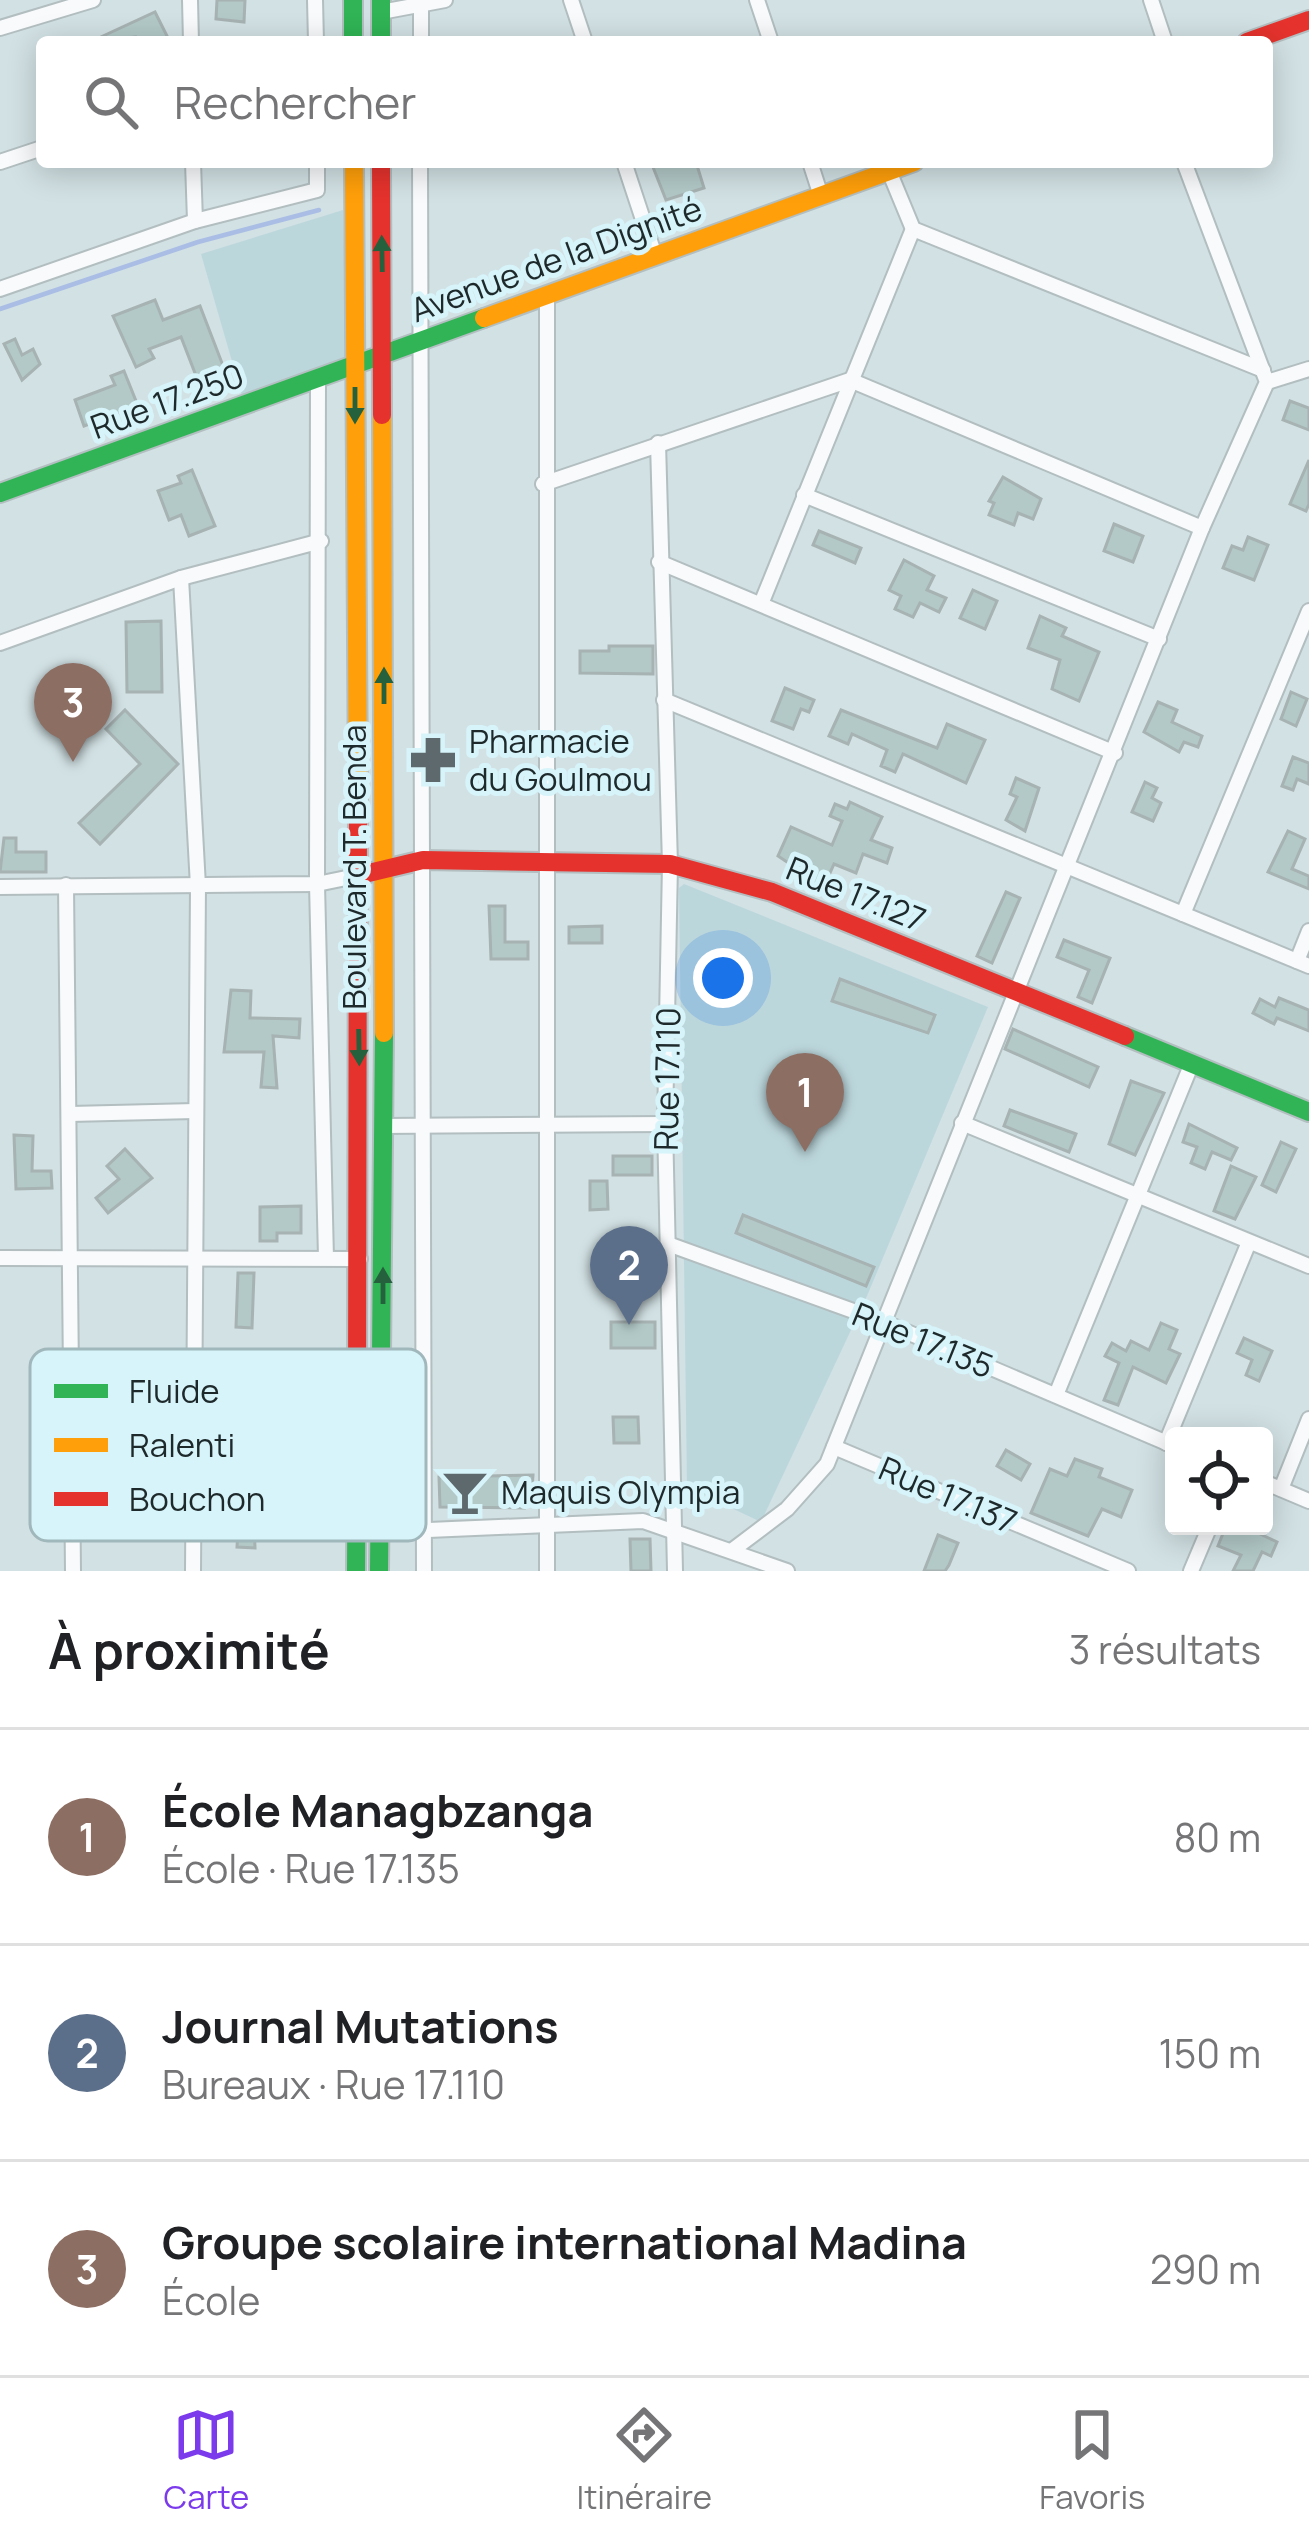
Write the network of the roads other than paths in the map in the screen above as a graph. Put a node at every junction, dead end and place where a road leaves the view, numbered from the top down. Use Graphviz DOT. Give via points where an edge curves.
graph roads {
  1 [pos="93,0"];
  2 [pos="190,0"];
  3 [pos="315,0"];
  4 [pos="353,0"];
  5 [pos="445,0"];
  6 [pos="571,0"];
  7 [pos="757,0"];
  8 [pos="1151,0"];
  9 [pos="421,4"];
  10 [pos="381,6"];
  11 [pos="1309,20"];
  12 [pos="0,28"];
  13 [pos="190,36"];
  14 [pos="316,36"];
  15 [pos="353,36"];
  16 [pos="421,36"];
  17 [pos="583,36"];
  18 [pos="769,36"];
  19 [pos="1163,36"];
  20 [pos="1264,36"];
  21 [pos="36,150"];
  22 [pos="0,162"];
  23 [pos="194,168"];
  24 [pos="316,168"];
  25 [pos="354,168"];
  26 [pos="381,168"];
  27 [pos="421,168"];
  28 [pos="626,168"];
  29 [pos="812,168"];
  30 [pos="897,168"];
  31 [pos="1186,168"];
  32 [pos="889,171"];
  33 [pos="821,196"];
  34 [pos="195,221"];
  35 [pos="914,229"];
  36 [pos="655,256"];
  37 [pos="0,289"];
  38 [pos="547,295"];
  39 [pos="420,340"];
  40 [pos="384,354"];
  41 [pos="355,364"];
  42 [pos="1309,369"];
  43 [pos="1265,376"];
  44 [pos="318,378"];
  45 [pos="850,380"];
  46 [pos="658,443"];
  47 [pos="543,484"];
  48 [pos="0,494"];
  49 [pos="804,495"];
  50 [pos="1202,528"];
  51 [pos="320,541"];
  52 [pos="659,562"];
  53 [pos="181,578"];
  54 [pos="761,604"];
  55 [pos="1307,620"];
  56 [pos="1159,639"];
  57 [pos="0,643"];
  58 [pos="664,700"];
  59 [pos="1114,753"];
  60 [pos="423,860"];
  61 [pos="547,860"];
  62 [pos="670,864"];
  63 [pos="385,865"];
  64 [pos="1064,868"];
  65 [pos="356,875"];
  66 [pos="316,884"];
  67 [pos="66,885"];
  68 [pos="198,886"];
  69 [pos="0,887"];
  70 [pos="1183,914"];
  71 [pos="1309,931"];
  72 [pos="1303,963"];
  73 [pos="1014,989"];
  74 [pos="1192,1063"];
  75 [pos="195,1111"];
  76 [pos="1309,1112"];
  77 [pos="70,1114"];
  78 [pos="962,1123"];
  79 [pos="665,1124"];
  80 [pos="423,1125"];
  81 [pos="383,1126"];
  82 [pos="546,1127"];
  83 [pos="1138,1196"];
  84 [pos="1249,1242"];
  85 [pos="668,1244"];
  86 [pos="0,1258"];
  87 [pos="326,1258"];
  88 [pos="72,1259"];
  89 [pos="193,1259"];
  90 [pos="360,1259"];
  91 [pos="1309,1266"];
  92 [pos="881,1321"];
  93 [pos="72,1349"];
  94 [pos="193,1349"];
  95 [pos="359,1349"];
  96 [pos="382,1349"];
  97 [pos="424,1349"];
  98 [pos="1056,1395"];
  99 [pos="1309,1419"];
  100 [pos="1177,1427"];
  101 [pos="1165,1442"];
  102 [pos="834,1447"];
  103 [pos="1273,1486"];
  104 [pos="1281,1489"];
  105 [pos="1309,1501"];
  106 [pos="545,1527"];
  107 [pos="674,1529"];
  108 [pos="426,1531"];
  109 [pos="1206,1535"];
  110 [pos="73,1541"];
  111 [pos="356,1541"];
  112 [pos="381,1541"];
  113 [pos="734,1549"];
  114 [pos="73,1571"];
  115 [pos="356,1571"];
  116 [pos="379,1571"];
  117 [pos="547,1571"];
  118 [pos="675,1571"];
  119 [pos="788,1571"];
  120 [pos="1128,1571"];
  121 [pos="1191,1571"];
  1 -- 12 [label="street"];
  2 -- 13 [label="street"];
  3 -- 14 [label="street"];
  4 -- 15 [label="main road"];
  5 -- 9 [label="street"];
  6 -- 17 [label="street"];
  7 -- 18 [label="street"];
  8 -- 19 [label="street"];
  9 -- 10 [label="street"];
  9 -- 16 [label="street"];
  11 -- 20 [label="main road"];
  21 -- 22 [label="street"];
  23 -- 34 [label="street"];
  24 -- 34 [label="street" via="317,190"];
  25 -- 41 [label="main road, Boulevard T. Benda"];
  40 -- 26 [label="main road, Boulevard T. Benda, one-way"];
  27 -- 39 [label="street"];
  28 -- 36 [label="street"];
  29 -- 33 [label="street"];
  30 -- 32 [label="main road, Avenue de la Dignité"];
  31 -- 43 [label="street"];
  32 -- 33 [label="main road, Avenue de la Dignité"];
  32 -- 35 [label="street"];
  33 -- 36 [label="main road, Avenue de la Dignité"];
  34 -- 37 [label="street"];
  35 -- 43 [label="street"];
  35 -- 45 [label="street"];
  36 -- 38 [label="main road, Avenue de la Dignité"];
  38 -- 39 [label="main road, Avenue de la Dignité"];
  38 -- 47 [label="street"];
  39 -- 40 [label="main road, Avenue de la Dignité"];
  39 -- 60 [label="street"];
  40 -- 41 [label="main road, Avenue de la Dignité"];
  63 -- 40 [label="main road, Boulevard T. Benda, one-way"];
  41 -- 44 [label="main road, Rue 17.250"];
  41 -- 65 [label="main road, Boulevard T. Benda, one-way"];
  42 -- 43 [label="street"];
  43 -- 50 [label="street"];
  44 -- 48 [label="main road, Rue 17.250"];
  44 -- 51 [label="street"];
  45 -- 46 [label="street"];
  45 -- 49 [label="street"];
  45 -- 50 [label="street"];
  46 -- 47 [label="street"];
  46 -- 52 [label="street, Rue 17.110"];
  47 -- 61 [label="street"];
  49 -- 54 [label="street"];
  49 -- 56 [label="street"];
  50 -- 56 [label="street"];
  51 -- 53 [label="street"];
  51 -- 66 [label="street"];
  52 -- 54 [label="street"];
  52 -- 58 [label="street, Rue 17.110"];
  53 -- 57 [label="street"];
  53 -- 68 [label="street"];
  54 -- 59 [label="street"];
  55 -- 70 [label="street"];
  56 -- 59 [label="street"];
  58 -- 62 [label="street, Rue 17.110"];
  58 -- 64 [label="street"];
  59 -- 64 [label="street"];
  60 -- 61 [label="main road, Rue 17.127"];
  60 -- 63 [label="main road, Rue 17.127"];
  60 -- 80 [label="street"];
  61 -- 62 [label="main road, Rue 17.127"];
  61 -- 82 [label="street"];
  62 -- 73 [label="main road, Rue 17.127" via="772,892"];
  62 -- 79 [label="street, Rue 17.110"];
  63 -- 65 [label="main road, Rue 17.127"];
  63 -- 81 [label="main road, Boulevard T. Benda"];
  64 -- 70 [label="street"];
  64 -- 73 [label="street"];
  65 -- 66 [label="street"];
  65 -- 90 [label="main road, Boulevard T. Benda, one-way"];
  66 -- 68 [label="street"];
  66 -- 87 [label="street"];
  67 -- 68 [label="street"];
  67 -- 69 [label="street"];
  67 -- 77 [label="street"];
  68 -- 75 [label="street"];
  70 -- 72 [label="street"];
  71 -- 72 [label="street"];
  73 -- 74 [label="main road, Rue 17.127"];
  73 -- 78 [label="street"];
  74 -- 76 [label="main road, Rue 17.127"];
  74 -- 83 [label="street"];
  75 -- 77 [label="street"];
  75 -- 89 [label="street"];
  77 -- 88 [label="street"];
  78 -- 83 [label="street"];
  78 -- 92 [label="street"];
  79 -- 82 [label="street"];
  79 -- 85 [label="street, Rue 17.110"];
  80 -- 81 [label="street"];
  80 -- 82 [label="street"];
  80 -- 97 [label="street"];
  96 -- 81 [label="main road, Boulevard T. Benda, one-way"];
  82 -- 106 [label="street"];
  83 -- 84 [label="street"];
  83 -- 98 [label="street"];
  84 -- 91 [label="street"];
  84 -- 100 [label="street"];
  85 -- 92 [label="street, Rue 17.135"];
  85 -- 107 [label="street, Rue 17.110"];
  86 -- 88 [label="street"];
  87 -- 89 [label="street"];
  87 -- 90 [label="street"];
  88 -- 89 [label="street"];
  88 -- 93 [label="street"];
  89 -- 94 [label="street"];
  90 -- 95 [label="main road, Boulevard T. Benda"];
  92 -- 98 [label="street, Rue 17.135"];
  92 -- 102 [label="street"];
  98 -- 101 [label="street, Rue 17.135"];
  99 -- 104 [label="street"];
  102 -- 113 [label="street" via="815,1482"];
  102 -- 120 [label="street, Rue 17.137"];
  103 -- 104 [label="street"];
  104 -- 105 [label="street"];
  106 -- 107 [label="street" via="643,1520"];
  106 -- 108 [label="street"];
  106 -- 117 [label="street"];
  107 -- 113 [label="street"];
  107 -- 118 [label="street, Rue 17.110"];
  109 -- 121 [label="street"];
  110 -- 114 [label="street"];
  111 -- 115 [label="main road, Boulevard T. Benda"];
  112 -- 116 [label="main road, Boulevard T. Benda"];
  113 -- 119 [label="street"];
}
